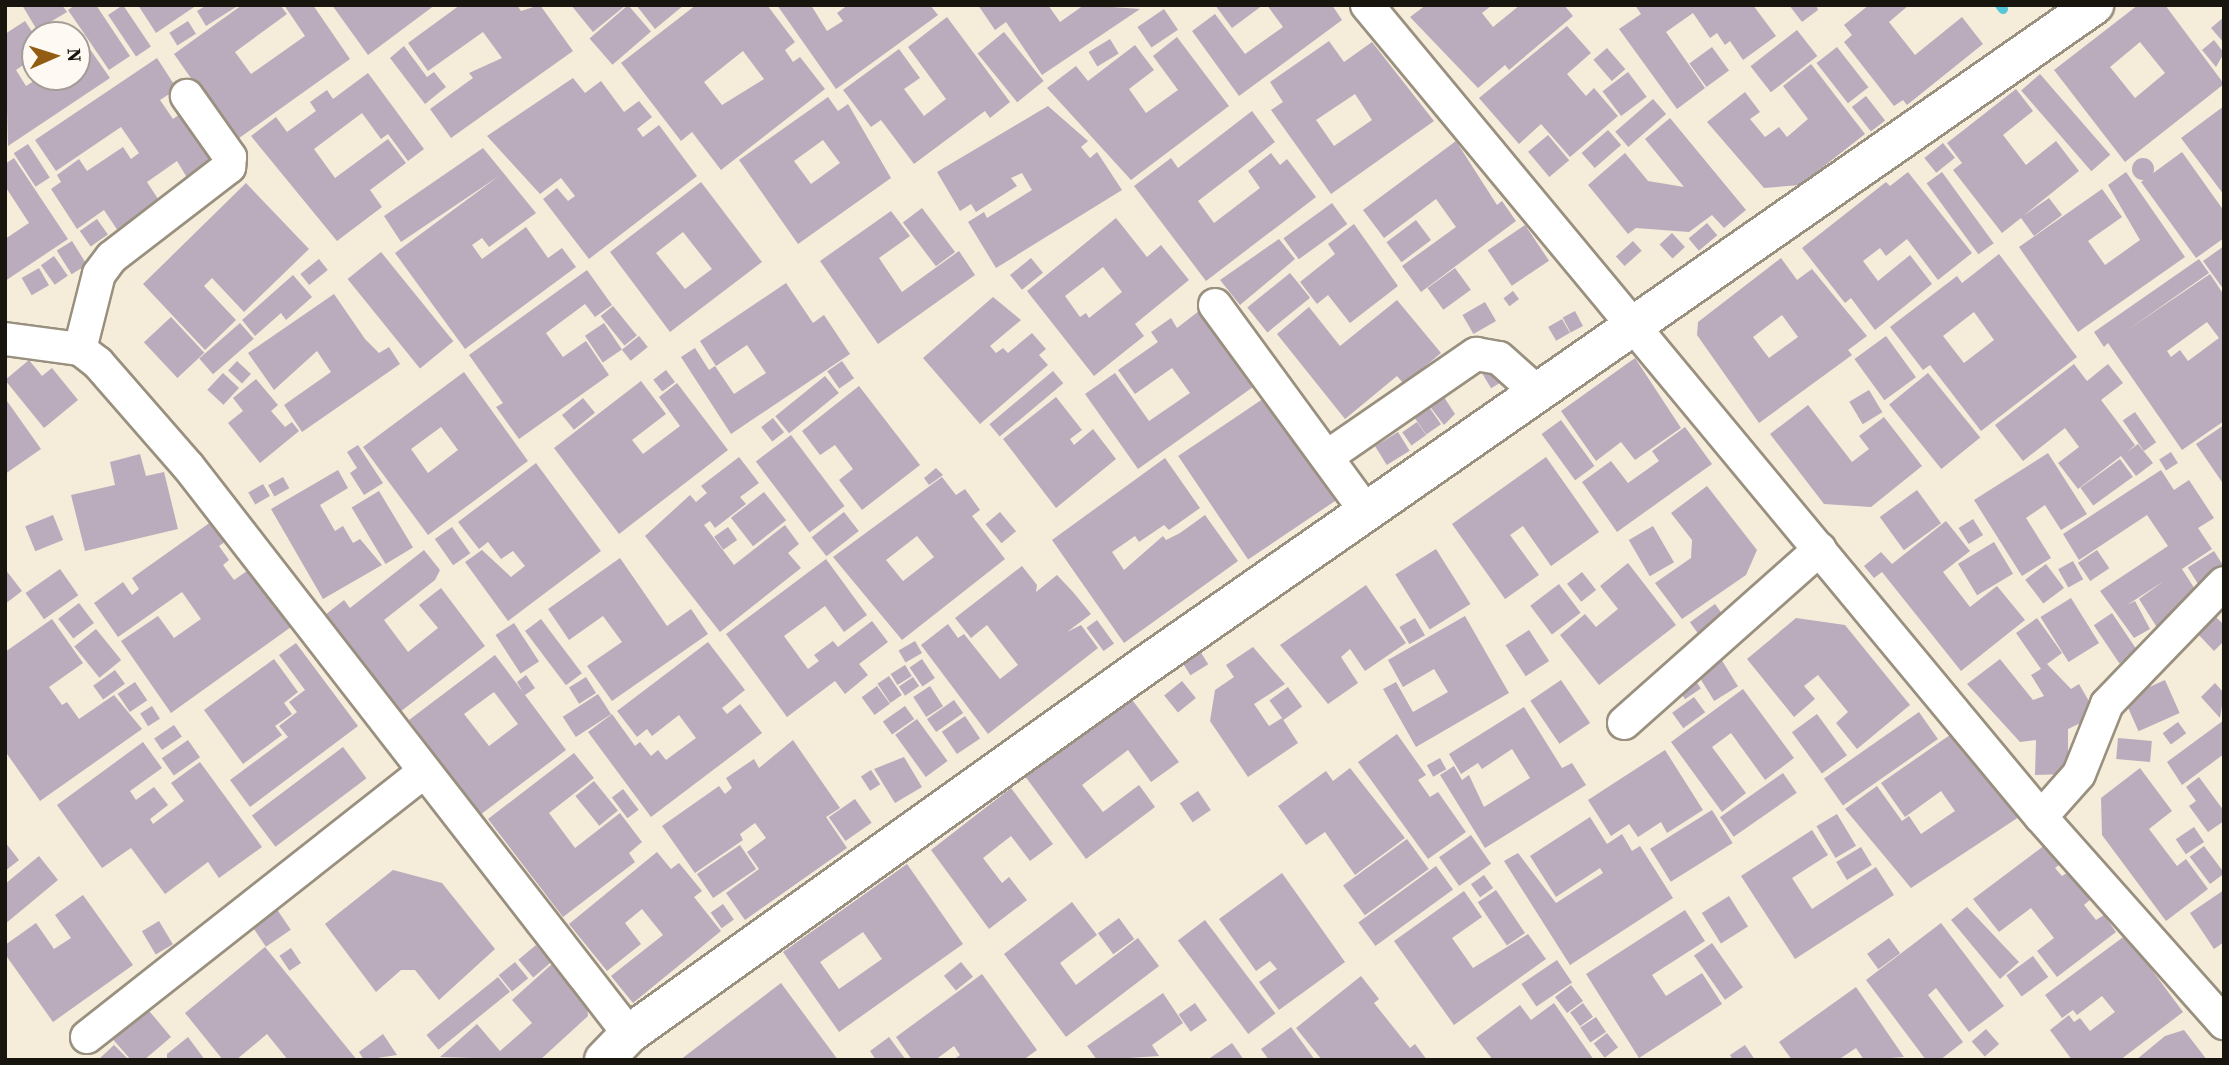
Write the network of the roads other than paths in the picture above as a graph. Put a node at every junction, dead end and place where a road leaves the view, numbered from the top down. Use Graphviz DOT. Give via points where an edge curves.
graph roads {
  1 [pos="1367,5"];
  2 [pos="2095,5"];
  3 [pos="187,96"];
  4 [pos="1216,305"];
  5 [pos="1632,326"];
  6 [pos="5,339"];
  7 [pos="80,349"];
  8 [pos="1538,391"];
  9 [pos="1328,456"];
  10 [pos="1366,511"];
  11 [pos="1820,549"];
  12 [pos="2224,583"];
  13 [pos="1624,723"];
  14 [pos="422,773"];
  15 [pos="2041,817"];
  16 [pos="2224,1023"];
  17 [pos="87,1037"];
  18 [pos="617,1047"];
  1 -- 5 [label="street"];
  2 -- 5 [label="street"];
  3 -- 7 [label="street" via="230,157 229,167 112,257 99,274"];
  4 -- 9 [label="street"];
  5 -- 8 [label="street"];
  5 -- 11 [label="street"];
  6 -- 7 [label="street"];
  7 -- 14 [label="street" via="188,466"];
  8 -- 9 [label="street" via="1499,358 1476,354"];
  8 -- 10 [label="street"];
  9 -- 10 [label="street"];
  10 -- 18 [label="street"];
  11 -- 13 [label="street"];
  11 -- 15 [label="street"];
  12 -- 15 [label="street" via="2107,704 2079,774"];
  14 -- 17 [label="street"];
  14 -- 18 [label="street"];
  15 -- 16 [label="street"];
}
